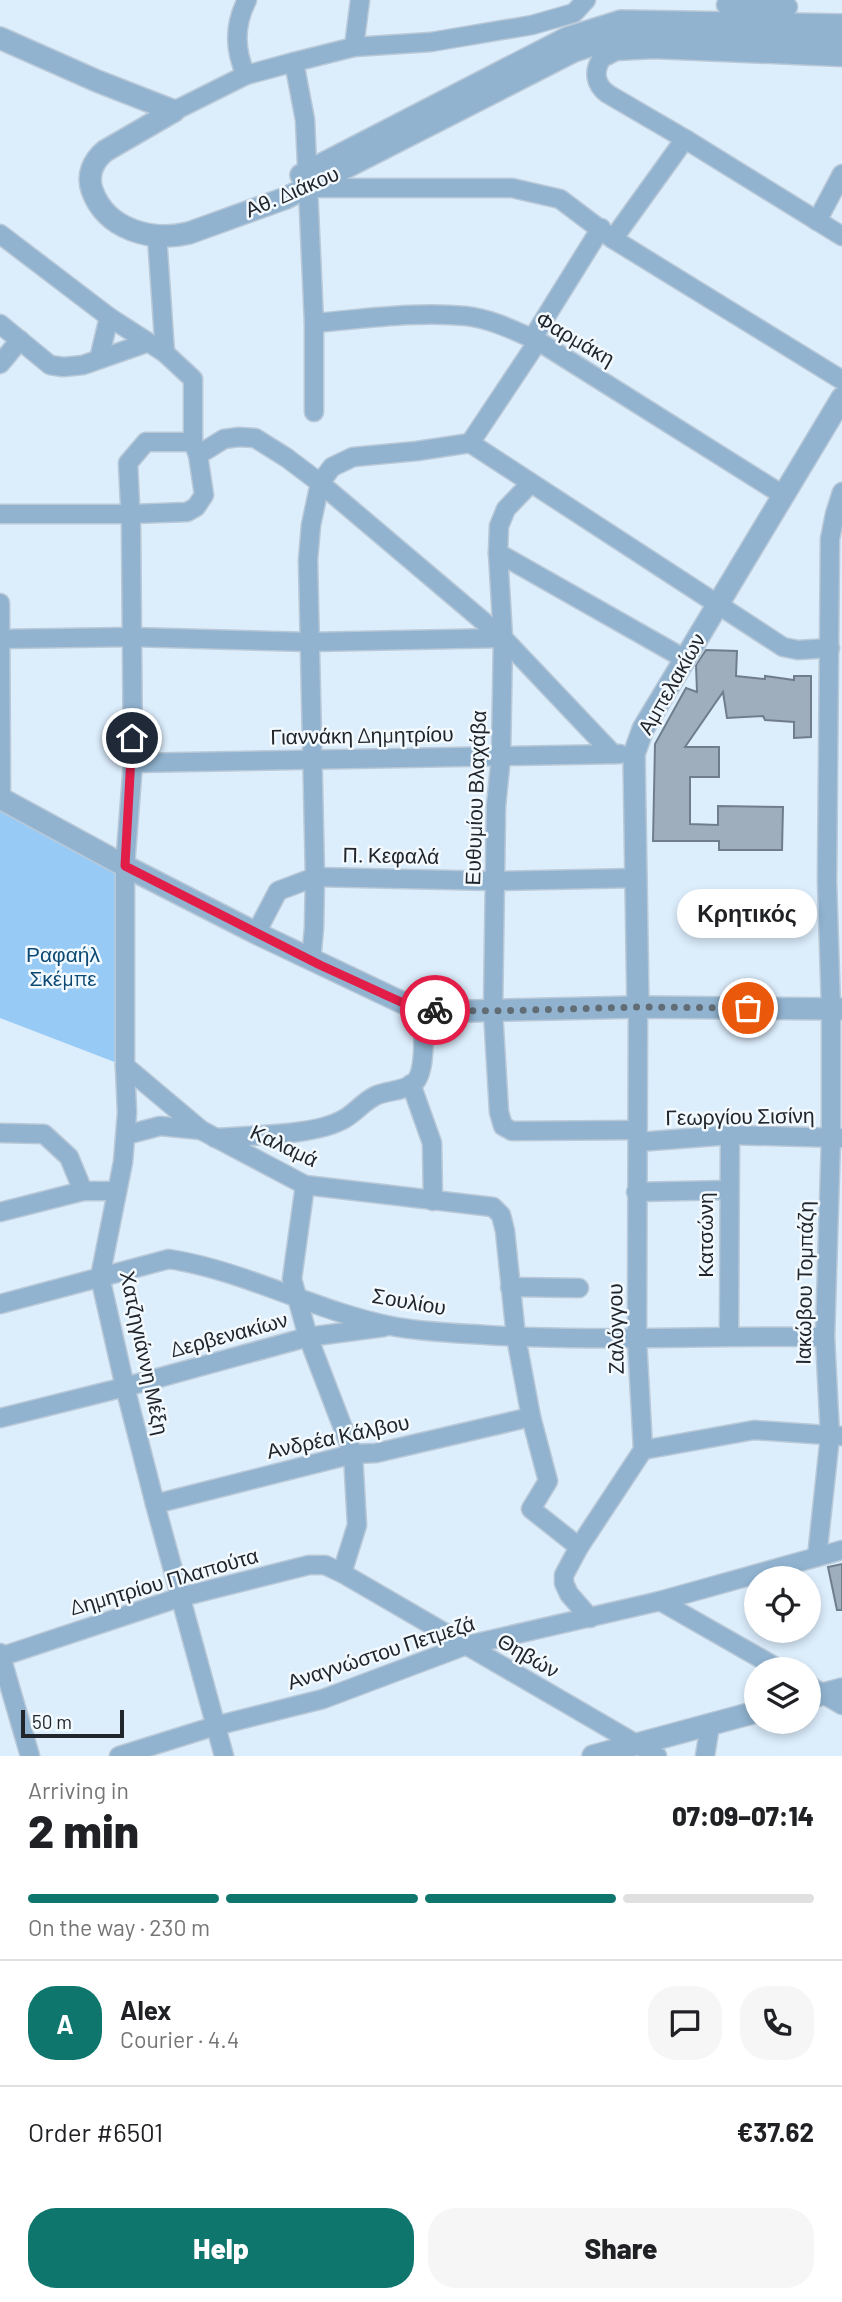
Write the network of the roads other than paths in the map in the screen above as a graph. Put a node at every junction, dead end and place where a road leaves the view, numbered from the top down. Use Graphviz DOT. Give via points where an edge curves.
graph roads {
  1 [pos="247,0"];
  2 [pos="360,0"];
  3 [pos="586,0"];
  4 [pos="723,9"];
  5 [pos="788,10"];
  6 [pos="842,24"];
  7 [pos="0,38"];
  8 [pos="842,40"];
  9 [pos="354,47"];
  10 [pos="842,57"];
  11 [pos="294,61"];
  12 [pos="246,75"];
  13 [pos="174,111"];
  14 [pos="685,139"];
  15 [pos="842,174"];
  16 [pos="307,180"];
  17 [pos="817,221"];
  18 [pos="0,234"];
  19 [pos="608,234"];
  20 [pos="158,236"];
  21 [pos="842,236"];
  22 [pos="108,317"];
  23 [pos="314,323"];
  24 [pos="0,324"];
  25 [pos="20,340"];
  26 [pos="535,340"];
  27 [pos="145,343"];
  28 [pos="165,353"];
  29 [pos="99,359"];
  30 [pos="0,364"];
  31 [pos="842,380"];
  32 [pos="842,398"];
  33 [pos="314,412"];
  34 [pos="470,443"];
  35 [pos="195,449"];
  36 [pos="320,483"];
  37 [pos="531,483"];
  38 [pos="842,492"];
  39 [pos="783,495"];
  40 [pos="0,514"];
  41 [pos="131,514"];
  42 [pos="498,553"];
  43 [pos="0,603"];
  44 [pos="717,605"];
  45 [pos="131,637"];
  46 [pos="503,638"];
  47 [pos="0,639"];
  48 [pos="310,642"];
  49 [pos="830,648"];
  50 [pos="685,659"];
  51 [pos="623,754"];
  52 [pos="501,757"];
  53 [pos="312,760"];
  54 [pos="133,763"];
  55 [pos="1,798"];
  56 [pos="125,866"];
  57 [pos="315,877"];
  58 [pos="637,878"];
  59 [pos="496,881"];
  60 [pos="834,882"];
  61 [pos="256,933"];
  62 [pos="311,960"];
  63 [pos="423,1007"];
  64 [pos="638,1007"];
  65 [pos="836,1009"];
  66 [pos="493,1011"];
  67 [pos="125,1066"];
  68 [pos="411,1084"];
  69 [pos="503,1126"];
  70 [pos="0,1133"];
  71 [pos="208,1134"];
  72 [pos="126,1135"];
  73 [pos="730,1135"];
  74 [pos="638,1136"];
  75 [pos="836,1138"];
  76 [pos="305,1185"];
  77 [pos="728,1189"];
  78 [pos="83,1191"];
  79 [pos="117,1191"];
  80 [pos="636,1192"];
  81 [pos="433,1201"];
  82 [pos="0,1212"];
  83 [pos="834,1272"];
  84 [pos="100,1277"];
  85 [pos="510,1287"];
  86 [pos="579,1288"];
  87 [pos="296,1297"];
  88 [pos="0,1304"];
  89 [pos="391,1326"];
  90 [pos="729,1336"];
  91 [pos="308,1337"];
  92 [pos="516,1337"];
  93 [pos="825,1337"];
  94 [pos="638,1339"];
  95 [pos="125,1387"];
  96 [pos="531,1417"];
  97 [pos="0,1418"];
  98 [pos="836,1436"];
  99 [pos="643,1450"];
  100 [pos="352,1454"];
  101 [pos="155,1504"];
  102 [pos="579,1547"];
  103 [pos="842,1550"];
  104 [pos="817,1557"];
  105 [pos="341,1573"];
  106 [pos="181,1597"];
  107 [pos="658,1601"];
  108 [pos="590,1618"];
  109 [pos="464,1646"];
  110 [pos="0,1655"];
  111 [pos="758,1657"];
  112 [pos="744,1715"];
  113 [pos="709,1725"];
  114 [pos="215,1726"];
  115 [pos="637,1744"];
  116 [pos="30,1756"];
  117 [pos="119,1756"];
  118 [pos="224,1756"];
  119 [pos="593,1756"];
  120 [pos="657,1756"];
  121 [pos="705,1756"];
  1 -- 12 [label="street" via="240,13 237,49"];
  2 -- 9 [label="street"];
  3 -- 9 [label="street" via="574,13 532,25 431,42"];
  4 -- 5 [label="street, Αθ. Διάκου"];
  4 -- 16 [label="street, Αθ. Διάκου" via="621,21 586,30"];
  5 -- 6 [label="street, Αθ. Διάκου"];
  7 -- 13 [label="street"];
  8 -- 16 [label="street, Αθ. Διάκου" via="642,35 608,40 574,51"];
  9 -- 11 [label="street"];
  10 -- 14 [label="street" via="654,49 617,51 602,58 596,74 601,89"];
  11 -- 12 [label="street"];
  11 -- 16 [label="street" via="305,120"];
  12 -- 13 [label="street"];
  13 -- 20 [label="street" via="105,151 90,176 96,200 107,215 131,230"];
  14 -- 17 [label="street"];
  14 -- 19 [label="street"];
  15 -- 17 [label="street"];
  16 -- 19 [label="street" via="512,188 560,199"];
  16 -- 20 [label="street, Αθ. Διάκου" via="286,198 189,233"];
  16 -- 23 [label="street"];
  17 -- 21 [label="street"];
  18 -- 22 [label="street"];
  19 -- 26 [label="street"];
  19 -- 31 [label="street"];
  20 -- 28 [label="street"];
  22 -- 27 [label="street"];
  22 -- 29 [label="street"];
  23 -- 26 [label="street, Φαρμάκη" via="467,316"];
  23 -- 33 [label="street"];
  24 -- 25 [label="street"];
  25 -- 29 [label="street" via="50,365 63,368"];
  25 -- 30 [label="street"];
  26 -- 34 [label="street"];
  26 -- 39 [label="street, Φαρμάκη"];
  27 -- 28 [label="street"];
  27 -- 29 [label="street"];
  28 -- 35 [label="street" via="193,379"];
  32 -- 39 [label="street, Αμπελακίων"];
  34 -- 36 [label="street" via="353,457 332,467"];
  34 -- 37 [label="street"];
  35 -- 36 [label="street" via="224,439 255,438"];
  35 -- 41 [label="street" via="204,495 196,507 187,512"];
  35 -- 41 [label="street" via="146,442 128,463"];
  36 -- 46 [label="street"];
  36 -- 48 [label="street" via="308,560"];
  37 -- 42 [label="street, Ευθυμίου Βλαχάβα" via="506,509 499,526"];
  37 -- 44 [label="street"];
  38 -- 49 [label="street, Ιακώβου Τομπάζη" via="830,539"];
  39 -- 44 [label="street, Αμπελακίων"];
  40 -- 41 [label="street"];
  41 -- 45 [label="street, Χατζηγιάννη Μέξη"];
  42 -- 46 [label="street, Ευθυμίου Βλαχάβα"];
  42 -- 50 [label="street"];
  43 -- 47 [label="street"];
  44 -- 49 [label="street" via="783,647"];
  44 -- 50 [label="street, Αμπελακίων"];
  45 -- 47 [label="street"];
  45 -- 48 [label="street"];
  45 -- 54 [label="street, Χατζηγιάννη Μέξη"];
  46 -- 48 [label="street"];
  46 -- 51 [label="street"];
  46 -- 52 [label="street, Ευθυμίου Βλαχάβα"];
  47 -- 55 [label="street"];
  48 -- 53 [label="street"];
  49 -- 60 [label="street, Ιακώβου Τομπάζη"];
  50 -- 51 [label="street, Αμπελακίων"];
  51 -- 52 [label="street, Γιαννάκη Δημητρίου"];
  51 -- 58 [label="street, Αμπελακίων"];
  52 -- 53 [label="street, Γιαννάκη Δημητρίου"];
  52 -- 59 [label="street, Ευθυμίου Βλαχάβα"];
  53 -- 54 [label="street, Γιαννάκη Δημητρίου"];
  53 -- 57 [label="street"];
  54 -- 56 [label="street, Χατζηγιάννη Μέξη"];
  55 -- 56 [label="street"];
  56 -- 61 [label="street"];
  56 -- 67 [label="street, Χατζηγιάννη Μέξη"];
  57 -- 59 [label="street, Π. Κεφαλά"];
  57 -- 61 [label="street, Π. Κεφαλά" via="278,891"];
  57 -- 62 [label="street"];
  58 -- 59 [label="street, Π. Κεφαλά"];
  58 -- 64 [label="street, Αμπελακίων"];
  59 -- 66 [label="street, Ευθυμίου Βλαχάβα"];
  60 -- 65 [label="street, Ιακώβου Τομπάζη"];
  61 -- 62 [label="street"];
  62 -- 63 [label="street" via="401,1002"];
  63 -- 66 [label="street"];
  63 -- 68 [label="street" via="421,1070"];
  64 -- 65 [label="street"];
  64 -- 66 [label="street"];
  64 -- 74 [label="street, Ζαλόγγου"];
  65 -- 75 [label="street, Ιακώβου Τομπάζη"];
  66 -- 69 [label="street, Ευθυμίου Βλαχάβα"];
  67 -- 71 [label="street, Καλαμά"];
  67 -- 72 [label="street, Χατζηγιάννη Μέξη"];
  68 -- 71 [label="street" via="376,1096 343,1120 326,1125"];
  68 -- 81 [label="street" via="432,1143"];
  69 -- 74 [label="street, Γεωργίου Σισίνη" via="512,1131"];
  70 -- 78 [label="street" via="44,1135 69,1157"];
  71 -- 72 [label="street" via="160,1126"];
  71 -- 76 [label="street, Καλαμά"];
  72 -- 79 [label="street, Χατζηγιάννη Μέξη"];
  73 -- 74 [label="street, Γεωργίου Σισίνη"];
  73 -- 75 [label="street, Γεωργίου Σισίνη"];
  73 -- 77 [label="street, Κατσώνη"];
  74 -- 80 [label="street, Ζαλόγγου"];
  75 -- 83 [label="street, Ιακώβου Τομπάζη"];
  76 -- 81 [label="street, Καλαμά"];
  76 -- 87 [label="street" via="292,1279"];
  77 -- 80 [label="street"];
  77 -- 90 [label="street, Κατσώνη"];
  78 -- 79 [label="street"];
  78 -- 82 [label="street"];
  79 -- 84 [label="street, Χατζηγιάννη Μέξη"];
  80 -- 94 [label="street, Ζαλόγγου"];
  81 -- 85 [label="street, Καλαμά" via="493,1207 501,1215"];
  83 -- 93 [label="street, Ιακώβου Τομπάζη"];
  84 -- 87 [label="street, Σουλίου" via="169,1259 240,1276"];
  84 -- 88 [label="street, Σουλίου"];
  84 -- 95 [label="street, Χατζηγιάννη Μέξη"];
  85 -- 86 [label="street"];
  85 -- 92 [label="street"];
  87 -- 89 [label="street, Σουλίου"];
  87 -- 91 [label="street"];
  89 -- 91 [label="street, Δερβενακίων"];
  89 -- 92 [label="street, Σουλίου"];
  90 -- 93 [label="street, Σουλίου"];
  90 -- 94 [label="street, Σουλίου"];
  91 -- 95 [label="street, Δερβενακίων"];
  91 -- 100 [label="street"];
  92 -- 94 [label="street, Σουλίου"];
  92 -- 96 [label="street"];
  93 -- 98 [label="street, Ιακώβου Τομπάζη"];
  94 -- 99 [label="street, Ζαλόγγου"];
  95 -- 97 [label="street, Δερβενακίων"];
  95 -- 101 [label="street, Χατζηγιάννη Μέξη"];
  96 -- 100 [label="street, Ανδρέα Κάλβου" via="376,1453"];
  96 -- 102 [label="street" via="548,1481 531,1509"];
  98 -- 99 [label="street" via="754,1430"];
  98 -- 104 [label="street, Ιακώβου Τομπάζη"];
  99 -- 102 [label="street"];
  100 -- 101 [label="street, Ανδρέα Κάλβου"];
  100 -- 105 [label="street" via="357,1525"];
  101 -- 106 [label="street, Χατζηγιάννη Μέξη"];
  102 -- 108 [label="street" via="566,1569 564,1583"];
  103 -- 104 [label="street, Αναγνώστου Πετμεζά"];
  104 -- 107 [label="street, Αναγνώστου Πετμεζά"];
  105 -- 106 [label="street, Δημητρίου Πλαπούτα" via="326,1565 309,1565"];
  105 -- 109 [label="street, Θηβών"];
  106 -- 110 [label="street, Δημητρίου Πλαπούτα"];
  106 -- 114 [label="street, Χατζηγιάννη Μέξη"];
  107 -- 108 [label="street, Αναγνώστου Πετμεζά"];
  107 -- 111 [label="street"];
  108 -- 109 [label="street, Αναγνώστου Πετμεζά"];
  109 -- 114 [label="street, Αναγνώστου Πετμεζά" via="323,1699"];
  109 -- 115 [label="street, Θηβών"];
  110 -- 116 [label="street"];
  112 -- 113 [label="street"];
  113 -- 115 [label="street"];
  113 -- 121 [label="street"];
  114 -- 117 [label="street, Αναγνώστου Πετμεζά"];
  114 -- 118 [label="street, Χατζηγιάννη Μέξη"];
  115 -- 119 [label="street"];
  115 -- 120 [label="street, Θηβών"];
}
